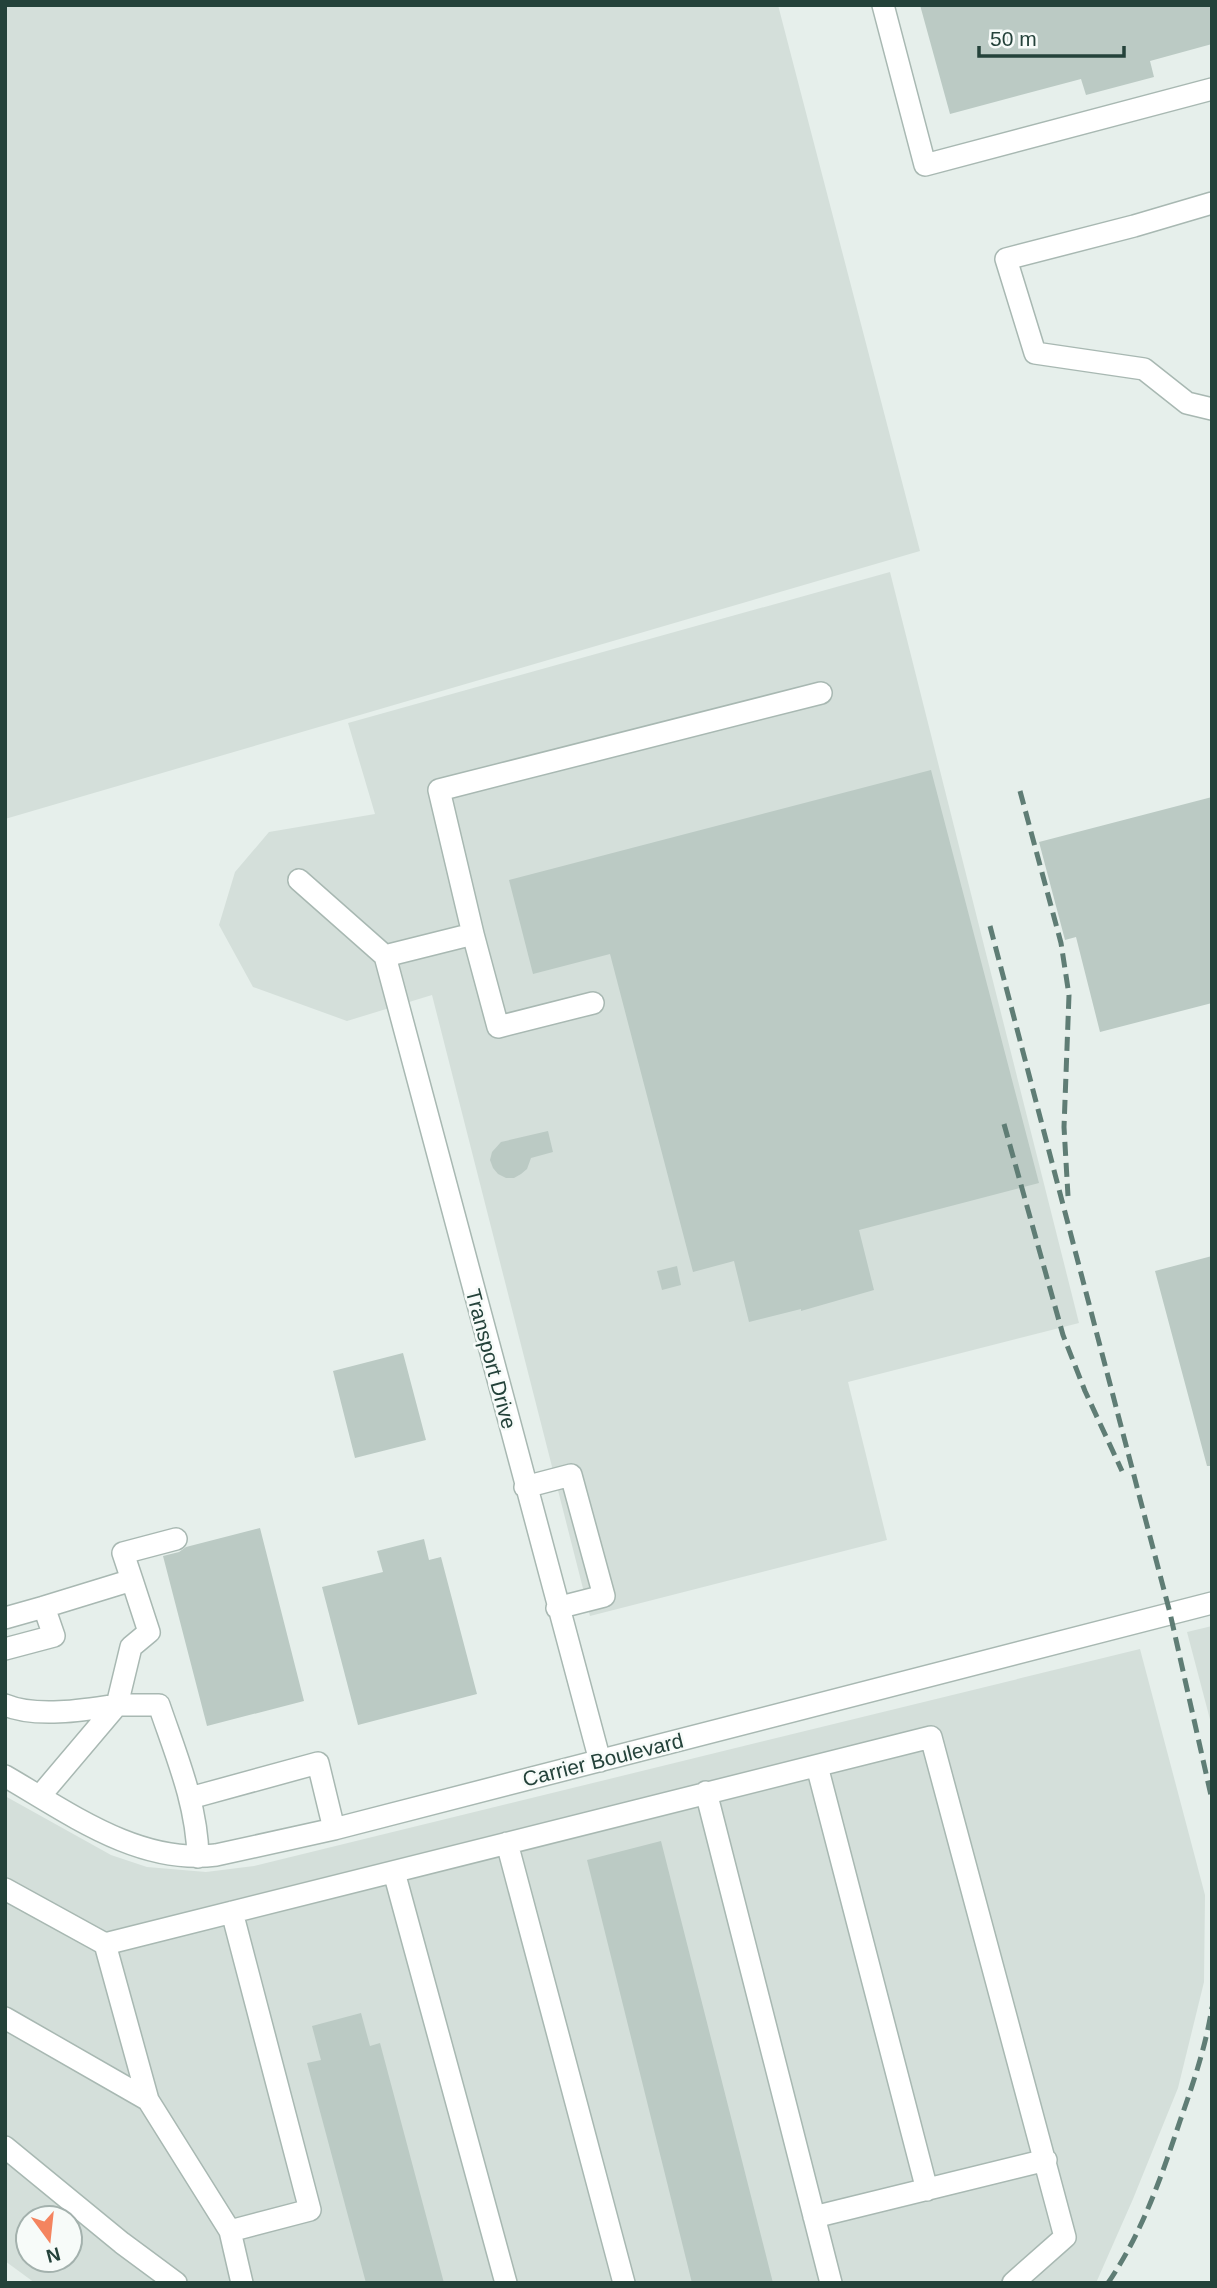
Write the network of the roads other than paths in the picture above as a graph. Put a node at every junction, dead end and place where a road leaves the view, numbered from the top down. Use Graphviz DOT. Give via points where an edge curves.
graph roads {
  1 [pos="883,5"];
  2 [pos="1212,89"];
  3 [pos="1212,203"];
  4 [pos="1212,409"];
  5 [pos="821,693"];
  6 [pos="299,880"];
  7 [pos="473,934"];
  8 [pos="385,957"];
  9 [pos="593,1003"];
  10 [pos="525,1487"];
  11 [pos="176,1539"];
  12 [pos="132,1580"];
  13 [pos="1212,1603"];
  14 [pos="44,1607"];
  15 [pos="557,1608"];
  16 [pos="5,1618"];
  17 [pos="5,1649"];
  18 [pos="5,1704"];
  19 [pos="117,1705"];
  20 [pos="600,1761"];
  21 [pos="817,1766"];
  22 [pos="5,1776"];
  23 [pos="706,1792"];
  24 [pos="40,1796"];
  25 [pos="190,1798"];
  26 [pos="334,1829"];
  27 [pos="507,1843"];
  28 [pos="198,1857"];
  29 [pos="394,1872"];
  30 [pos="5,1889"];
  31 [pos="232,1912"];
  32 [pos="105,1944"];
  33 [pos="5,2018"];
  34 [pos="148,2100"];
  35 [pos="5,2147"];
  36 [pos="1046,2160"];
  37 [pos="927,2190"];
  38 [pos="814,2217"];
  39 [pos="230,2231"];
  40 [pos="176,2283"];
  41 [pos="242,2283"];
  42 [pos="506,2283"];
  43 [pos="624,2283"];
  44 [pos="831,2283"];
  45 [pos="1013,2283"];
  1 -- 2 [label="street" via="925,165"];
  3 -- 4 [label="street" via="1006,259 1035,353 1144,369 1187,403"];
  5 -- 7 [label="street" via="439,790"];
  6 -- 8 [label="street"];
  7 -- 8 [label="street"];
  7 -- 9 [label="street" via="498,1027"];
  8 -- 10 [label="street, Transport Drive"];
  10 -- 15 [label="street, Transport Drive"];
  10 -- 15 [label="street" via="571,1475 604,1596"];
  11 -- 12 [label="street" via="122,1553"];
  12 -- 14 [label="street"];
  12 -- 19 [label="street" via="149,1632 131,1647"];
  13 -- 20 [label="street, Carrier Boulevard"];
  14 -- 16 [label="street"];
  14 -- 17 [label="street" via="54,1636"];
  15 -- 20 [label="street, Transport Drive"];
  18 -- 19 [label="street" via="15,1709 73,1712"];
  19 -- 24 [label="street"];
  19 -- 25 [label="street" via="159,1705"];
  20 -- 26 [label="street, Carrier Boulevard"];
  21 -- 23 [label="street"];
  21 -- 36 [label="street" via="931,1737"];
  21 -- 37 [label="street"];
  22 -- 24 [label="street, Carrier Boulevard"];
  23 -- 27 [label="street"];
  23 -- 38 [label="street"];
  24 -- 28 [label="street, Carrier Boulevard" via="100,1831 153,1851"];
  25 -- 26 [label="street" via="318,1763"];
  25 -- 28 [label="street" via="198,1828"];
  26 -- 28 [label="street, Carrier Boulevard"];
  27 -- 29 [label="street"];
  27 -- 43 [label="street"];
  29 -- 31 [label="street"];
  29 -- 42 [label="street"];
  30 -- 32 [label="street"];
  31 -- 32 [label="street"];
  31 -- 39 [label="street" via="310,2210"];
  32 -- 34 [label="street"];
  33 -- 34 [label="street"];
  34 -- 39 [label="street"];
  35 -- 40 [label="street"];
  36 -- 37 [label="street"];
  36 -- 45 [label="street" via="1065,2237"];
  37 -- 38 [label="street"];
  38 -- 44 [label="street"];
  39 -- 41 [label="street"];
}
